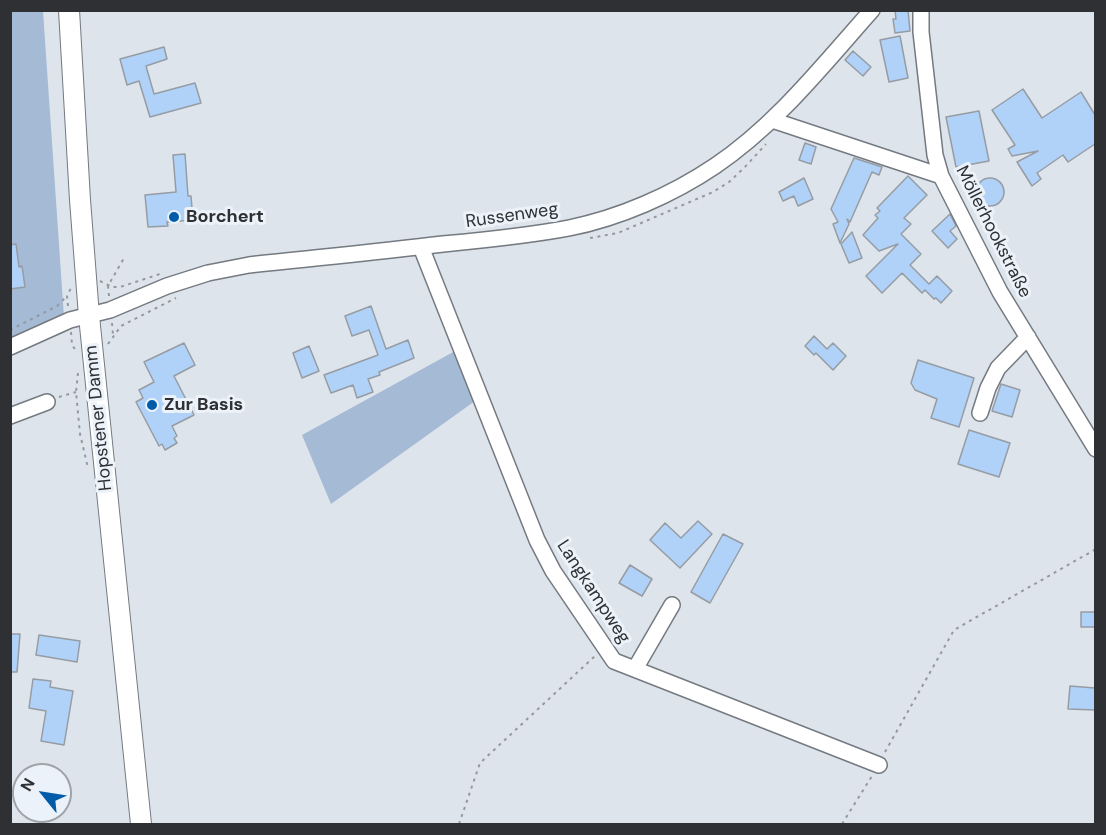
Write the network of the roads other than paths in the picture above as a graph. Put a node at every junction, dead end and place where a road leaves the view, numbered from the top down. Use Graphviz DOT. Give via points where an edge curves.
graph roads {
  1 [pos="69,10"];
  2 [pos="872,10"];
  3 [pos="921,10"];
  4 [pos="772,120"];
  5 [pos="941,176"];
  6 [pos="420,247"];
  7 [pos="89,316"];
  8 [pos="1028,337"];
  9 [pos="10,347"];
  10 [pos="47,402"];
  11 [pos="980,413"];
  12 [pos="10,416"];
  13 [pos="1095,450"];
  14 [pos="672,605"];
  15 [pos="635,669"];
  16 [pos="879,765"];
  17 [pos="141,825"];
  1 -- 7 [label="main road, Hopstener Damm"];
  2 -- 4 [label="street, Russenweg"];
  3 -- 5 [label="street, Möllerhookstraße" via="934,155"];
  4 -- 5 [label="street"];
  4 -- 6 [label="street, Russenweg" via="714,167 628,210 570,227"];
  5 -- 8 [label="street, Möllerhookstraße" via="1000,292"];
  6 -- 7 [label="street, Russenweg" via="208,273"];
  6 -- 15 [label="street, Langkampweg" via="537,540 604,648 615,661"];
  7 -- 9 [label="street, Russenweg" via="70,320"];
  7 -- 17 [label="main road, Hopstener Damm" via="85,351"];
  8 -- 11 [label="street" via="998,368"];
  8 -- 13 [label="street, Möllerhookstraße"];
  10 -- 12 [label="street"];
  14 -- 15 [label="street"];
  15 -- 16 [label="street, Langkampweg"];
}
